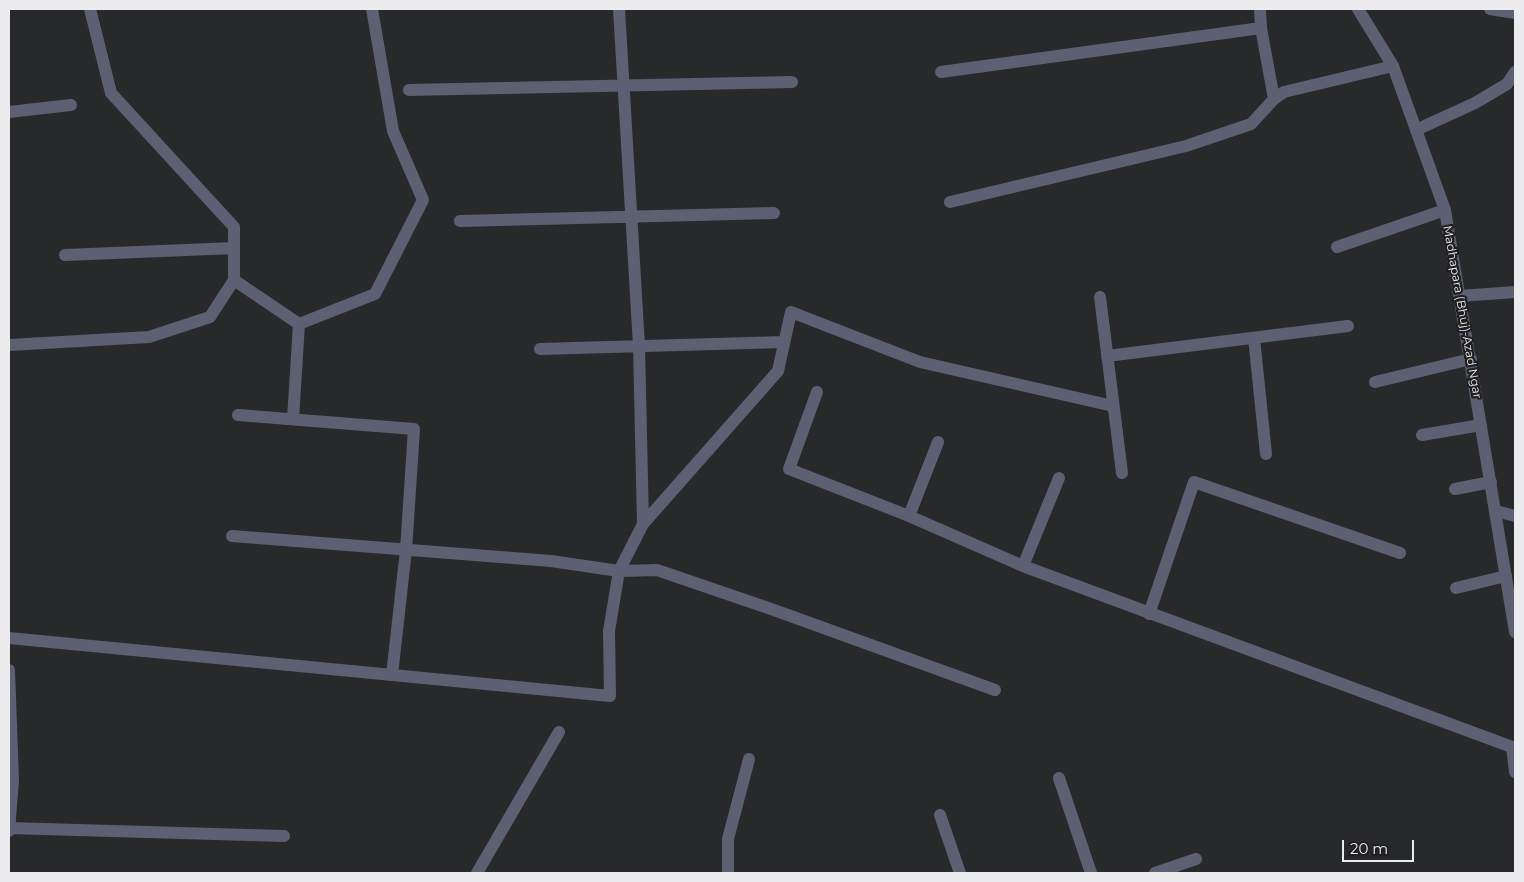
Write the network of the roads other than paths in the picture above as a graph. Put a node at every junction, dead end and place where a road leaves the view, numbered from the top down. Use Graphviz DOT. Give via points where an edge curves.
graph roads {
  1 [pos="90,9"];
  2 [pos="372,9"];
  3 [pos="619,9"];
  4 [pos="1260,9"];
  5 [pos="1358,9"];
  6 [pos="1490,9"];
  7 [pos="1515,13"];
  8 [pos="1261,28"];
  9 [pos="1393,66"];
  10 [pos="941,72"];
  11 [pos="1515,72"];
  12 [pos="792,82"];
  13 [pos="624,85"];
  14 [pos="408,90"];
  15 [pos="1274,99"];
  16 [pos="71,105"];
  17 [pos="9,112"];
  18 [pos="1416,130"];
  19 [pos="950,202"];
  20 [pos="1445,210"];
  21 [pos="774,213"];
  22 [pos="632,217"];
  23 [pos="460,221"];
  24 [pos="234,248"];
  25 [pos="1338,248"];
  26 [pos="65,255"];
  27 [pos="234,280"];
  28 [pos="1515,292"];
  29 [pos="1460,296"];
  30 [pos="1100,297"];
  31 [pos="298,324"];
  32 [pos="1348,326"];
  33 [pos="1254,338"];
  34 [pos="784,342"];
  35 [pos="9,345"];
  36 [pos="639,346"];
  37 [pos="540,349"];
  38 [pos="1107,356"];
  39 [pos="1471,359"];
  40 [pos="1375,382"];
  41 [pos="817,392"];
  42 [pos="1113,406"];
  43 [pos="238,414"];
  44 [pos="293,419"];
  45 [pos="1481,424"];
  46 [pos="1422,435"];
  47 [pos="938,442"];
  48 [pos="1266,454"];
  49 [pos="1122,473"];
  50 [pos="1060,478"];
  51 [pos="1491,482"];
  52 [pos="1455,489"];
  53 [pos="1496,511"];
  54 [pos="909,516"];
  55 [pos="1515,516"];
  56 [pos="643,524"];
  57 [pos="232,536"];
  58 [pos="406,550"];
  59 [pos="1400,553"];
  60 [pos="1022,566"];
  61 [pos="619,571"];
  62 [pos="1506,576"];
  63 [pos="1456,588"];
  64 [pos="1512,591"];
  65 [pos="1149,614"];
  66 [pos="1515,632"];
  67 [pos="9,638"];
  68 [pos="9,670"];
  69 [pos="392,675"];
  70 [pos="995,690"];
  71 [pos="559,732"];
  72 [pos="750,759"];
  73 [pos="1515,772"];
  74 [pos="1058,778"];
  75 [pos="940,815"];
  76 [pos="9,829"];
  77 [pos="284,836"];
  78 [pos="1196,858"];
  79 [pos="477,873"];
  80 [pos="728,873"];
  81 [pos="960,873"];
  82 [pos="1091,873"];
  83 [pos="1155,873"];
  1 -- 24 [label="street" via="111,93 234,226"];
  2 -- 31 [label="street" via="393,131 423,200 375,294"];
  3 -- 13 [label="street"];
  4 -- 8 [label="street"];
  5 -- 9 [label="street, Madhapara (Bhuj)-Azad Ngar"];
  6 -- 7 [label="street"];
  8 -- 10 [label="street"];
  8 -- 15 [label="street"];
  9 -- 15 [label="street" via="1301,87"];
  9 -- 18 [label="street, Madhapara (Bhuj)-Azad Ngar"];
  11 -- 18 [label="street" via="1507,84 1475,103"];
  12 -- 13 [label="street"];
  13 -- 14 [label="street"];
  13 -- 22 [label="street"];
  15 -- 19 [label="street" via="1251,124 1227,134"];
  16 -- 17 [label="street"];
  18 -- 20 [label="street, Madhapara (Bhuj)-Azad Ngar"];
  20 -- 25 [label="street"];
  20 -- 29 [label="street, Madhapara (Bhuj)-Azad Ngar"];
  21 -- 22 [label="street"];
  22 -- 23 [label="street"];
  22 -- 36 [label="street"];
  24 -- 26 [label="street"];
  24 -- 27 [label="street"];
  27 -- 31 [label="street"];
  27 -- 35 [label="street" via="210,317 149,337"];
  28 -- 29 [label="street"];
  29 -- 39 [label="street, Madhapara (Bhuj)-Azad Ngar"];
  30 -- 38 [label="street"];
  31 -- 44 [label="street"];
  32 -- 33 [label="street"];
  33 -- 38 [label="street"];
  33 -- 48 [label="street"];
  34 -- 36 [label="street"];
  34 -- 42 [label="street" via="791,312 920,362"];
  34 -- 56 [label="street" via="778,371"];
  36 -- 37 [label="street"];
  36 -- 56 [label="street"];
  38 -- 42 [label="street"];
  39 -- 40 [label="street"];
  39 -- 45 [label="street, Madhapara (Bhuj)-Azad Ngar"];
  41 -- 54 [label="street" via="789,469"];
  42 -- 49 [label="street"];
  43 -- 44 [label="street"];
  44 -- 58 [label="street" via="414,429"];
  45 -- 46 [label="street"];
  45 -- 51 [label="street, Madhapara (Bhuj)-Azad Ngar"];
  47 -- 54 [label="street"];
  50 -- 60 [label="street"];
  51 -- 52 [label="street"];
  51 -- 53 [label="street, Madhapara (Bhuj)-Azad Ngar"];
  53 -- 55 [label="street"];
  53 -- 62 [label="street, Madhapara (Bhuj)-Azad Ngar"];
  54 -- 60 [label="street"];
  56 -- 61 [label="street"];
  57 -- 58 [label="street"];
  58 -- 61 [label="street" via="551,561"];
  58 -- 69 [label="street"];
  59 -- 65 [label="street" via="1194,482"];
  60 -- 65 [label="street"];
  61 -- 69 [label="street" via="610,631 610,696"];
  61 -- 70 [label="street" via="657,570"];
  62 -- 63 [label="street"];
  62 -- 64 [label="street, Madhapara (Bhuj)-Azad Ngar"];
  64 -- 66 [label="street, Madhapara (Bhuj)-Azad Ngar"];
  65 -- 73 [label="street" via="1512,747"];
  67 -- 69 [label="street"];
  68 -- 76 [label="street" via="13,780"];
  71 -- 79 [label="street"];
  72 -- 80 [label="street" via="728,839"];
  74 -- 82 [label="street"];
  75 -- 81 [label="street"];
  76 -- 77 [label="street"];
  78 -- 83 [label="street"];
}
